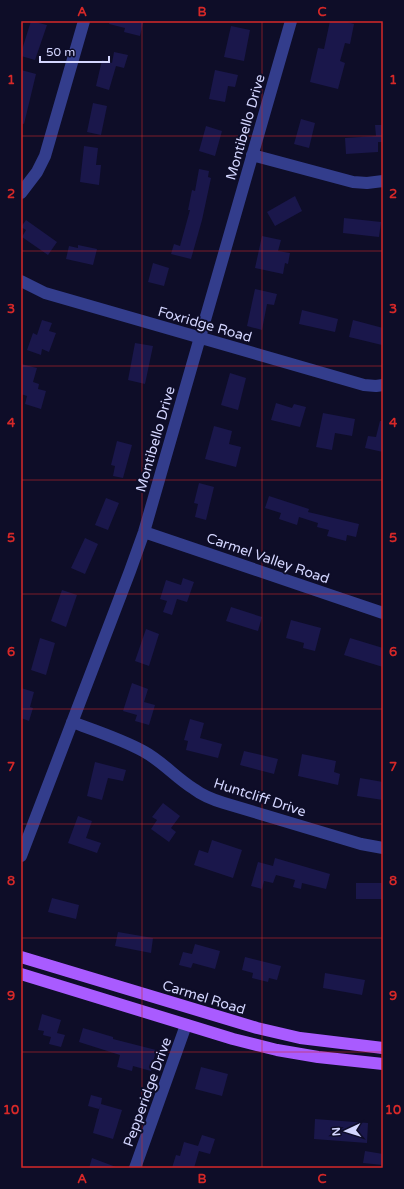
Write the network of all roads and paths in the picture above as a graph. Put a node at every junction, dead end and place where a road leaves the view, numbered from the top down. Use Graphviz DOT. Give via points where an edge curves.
graph roads {
  1 [pos="84,21"];
  2 [pos="291,21"];
  3 [pos="252,155"];
  4 [pos="383,181"];
  5 [pos="21,193"];
  6 [pos="21,281"];
  7 [pos="200,337"];
  8 [pos="383,385"];
  9 [pos="144,532"];
  10 [pos="383,613"];
  11 [pos="72,722"];
  12 [pos="383,848"];
  13 [pos="21,856"];
  14 [pos="21,957"];
  15 [pos="21,974"];
  16 [pos="186,1026"];
  17 [pos="383,1048"];
  18 [pos="383,1064"];
  19 [pos="135,1168"];
  1 -- 5 [label="street" via="45,156"];
  2 -- 3 [label="street, Montibello Drive"];
  3 -- 4 [label="street" via="353,182 367,184"];
  3 -- 7 [label="street, Montibello Drive"];
  6 -- 7 [label="street, Foxridge Road" via="45,293"];
  7 -- 8 [label="street, Foxridge Road" via="364,385"];
  7 -- 9 [label="street, Montibello Drive"];
  9 -- 10 [label="street, Carmel Valley Road"];
  9 -- 11 [label="street, Montibello Drive"];
  11 -- 12 [label="street, Huntcliff Drive" via="143,751 161,762 194,790 209,798 361,844"];
  11 -- 13 [label="street, Montibello Drive"];
  14 -- 17 [label="main road, Carmel Road" via="257,1028 300,1038"];
  15 -- 16 [label="main road"];
  16 -- 18 [label="main road" via="277,1050"];
  16 -- 19 [label="street, Pepperidge Drive"];
}
